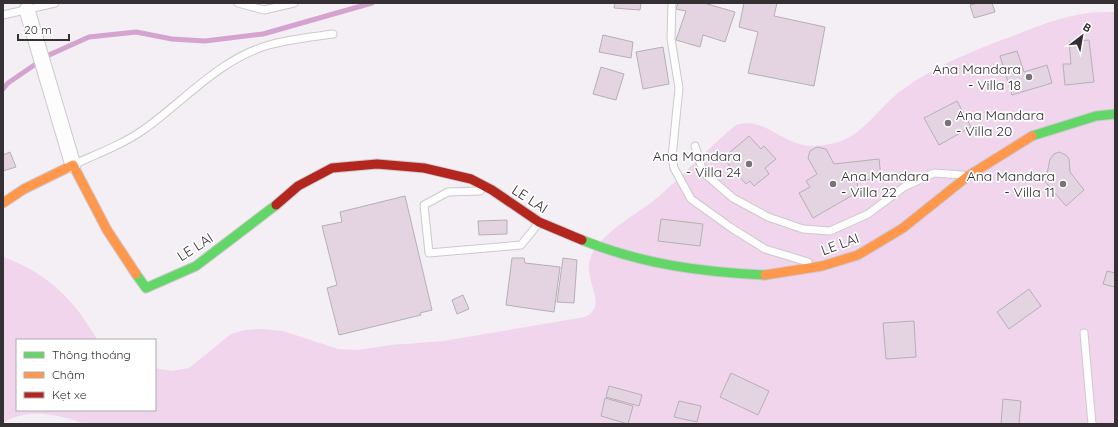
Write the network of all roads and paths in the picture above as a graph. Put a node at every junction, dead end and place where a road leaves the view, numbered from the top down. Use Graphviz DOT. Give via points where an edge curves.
graph roads {
  1 [pos="55,3"];
  2 [pos="238,3"];
  3 [pos="294,3"];
  4 [pos="672,3"];
  5 [pos="27,10"];
  6 [pos="3,15"];
  7 [pos="332,34"];
  8 [pos="1115,114"];
  9 [pos="695,146"];
  10 [pos="73,165"];
  11 [pos="968,176"];
  12 [pos="492,190"];
  13 [pos="3,203"];
  14 [pos="539,222"];
  15 [pos="822,266"];
  16 [pos="1084,333"];
  17 [pos="1092,424"];
  1 -- 5 [label="lane"];
  2 -- 3 [label="lane" via="264,10"];
  4 -- 15 [label="lane" via="671,39 679,88 672,157 674,168 691,199 730,228 765,249"];
  5 -- 6 [label="lane"];
  5 -- 10 [label="street"];
  7 -- 10 [label="lane" via="269,45 243,56 211,74 129,140"];
  8 -- 11 [label="street, LE LAI" via="1096,116 1030,137"];
  9 -- 11 [label="lane" via="703,172 733,198 768,217 803,229 830,231 868,214 904,187 934,173"];
  10 -- 12 [label="street, LE LAI" via="106,230 146,288 196,266 298,186 332,168 377,164 424,168 471,179"];
  10 -- 13 [label="street" via="24,189"];
  11 -- 15 [label="street, LE LAI" via="903,228 858,255"];
  12 -- 14 [label="street, LE LAI"];
  12 -- 14 [label="lane" via="448,192 424,205 429,253 521,246"];
  14 -- 15 [label="street, LE LAI" via="610,251 668,266 715,273 765,275"];
  16 -- 17 [label="lane"];
}
